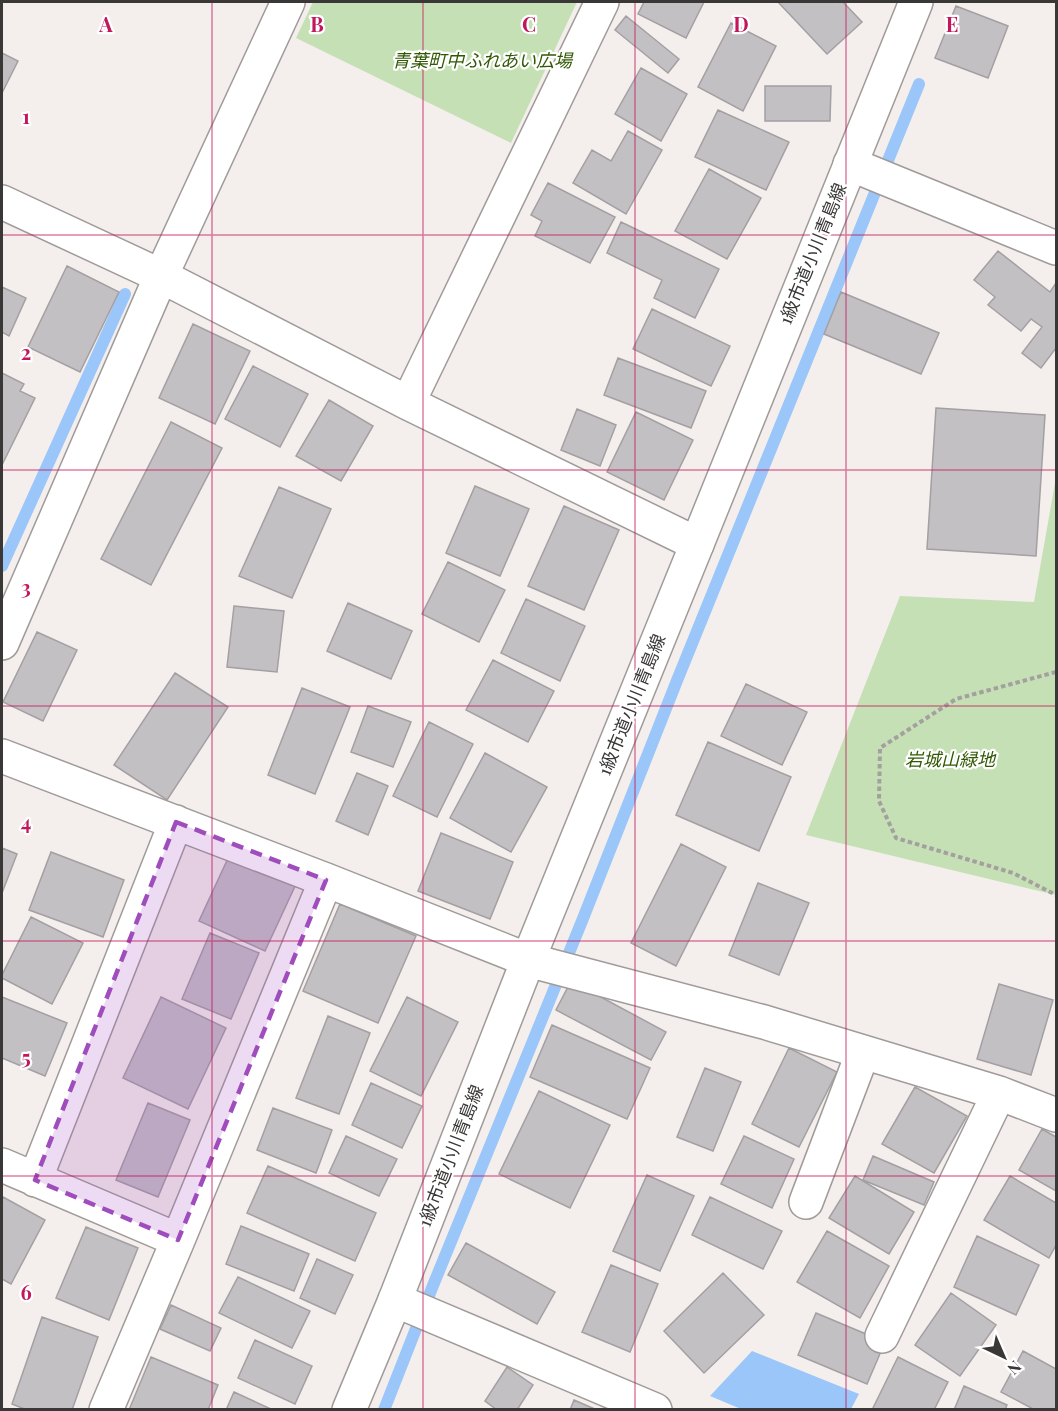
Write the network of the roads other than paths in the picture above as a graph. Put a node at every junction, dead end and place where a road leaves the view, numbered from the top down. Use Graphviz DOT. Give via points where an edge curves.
graph roads {
  1 [pos="288,2"];
  2 [pos="602,2"];
  3 [pos="916,2"];
  4 [pos="850,164"];
  5 [pos="2,202"];
  6 [pos="1056,248"];
  7 [pos="160,276"];
  8 [pos="408,403"];
  9 [pos="697,544"];
  10 [pos="2,643"];
  11 [pos="2,756"];
  12 [pos="176,822"];
  13 [pos="326,880"];
  14 [pos="528,960"];
  15 [pos="863,1052"];
  16 [pos="999,1093"];
  17 [pos="1056,1115"];
  18 [pos="2,1165"];
  19 [pos="35,1180"];
  20 [pos="806,1202"];
  21 [pos="178,1240"];
  22 [pos="395,1300"];
  23 [pos="882,1336"];
  24 [pos="106,1410"];
  25 [pos="349,1410"];
  26 [pos="654,1410"];
  1 -- 7 [label="street"];
  2 -- 8 [label="street"];
  3 -- 4 [label="street, 1級市道小川青島線"];
  4 -- 6 [label="street"];
  4 -- 9 [label="street, 1級市道小川青島線"];
  5 -- 7 [label="street"];
  7 -- 8 [label="street"];
  7 -- 10 [label="street"];
  8 -- 9 [label="street"];
  9 -- 14 [label="street, 1級市道小川青島線"];
  11 -- 12 [label="street"];
  12 -- 13 [label="street"];
  12 -- 19 [label="street"];
  13 -- 14 [label="street"];
  13 -- 21 [label="street"];
  14 -- 15 [label="street"];
  14 -- 22 [label="street, 1級市道小川青島線"];
  15 -- 16 [label="street"];
  15 -- 20 [label="street"];
  16 -- 17 [label="street"];
  16 -- 23 [label="street"];
  18 -- 19 [label="street"];
  19 -- 21 [label="street"];
  21 -- 24 [label="street"];
  22 -- 25 [label="street, 1級市道小川青島線"];
  22 -- 26 [label="street"];
}
